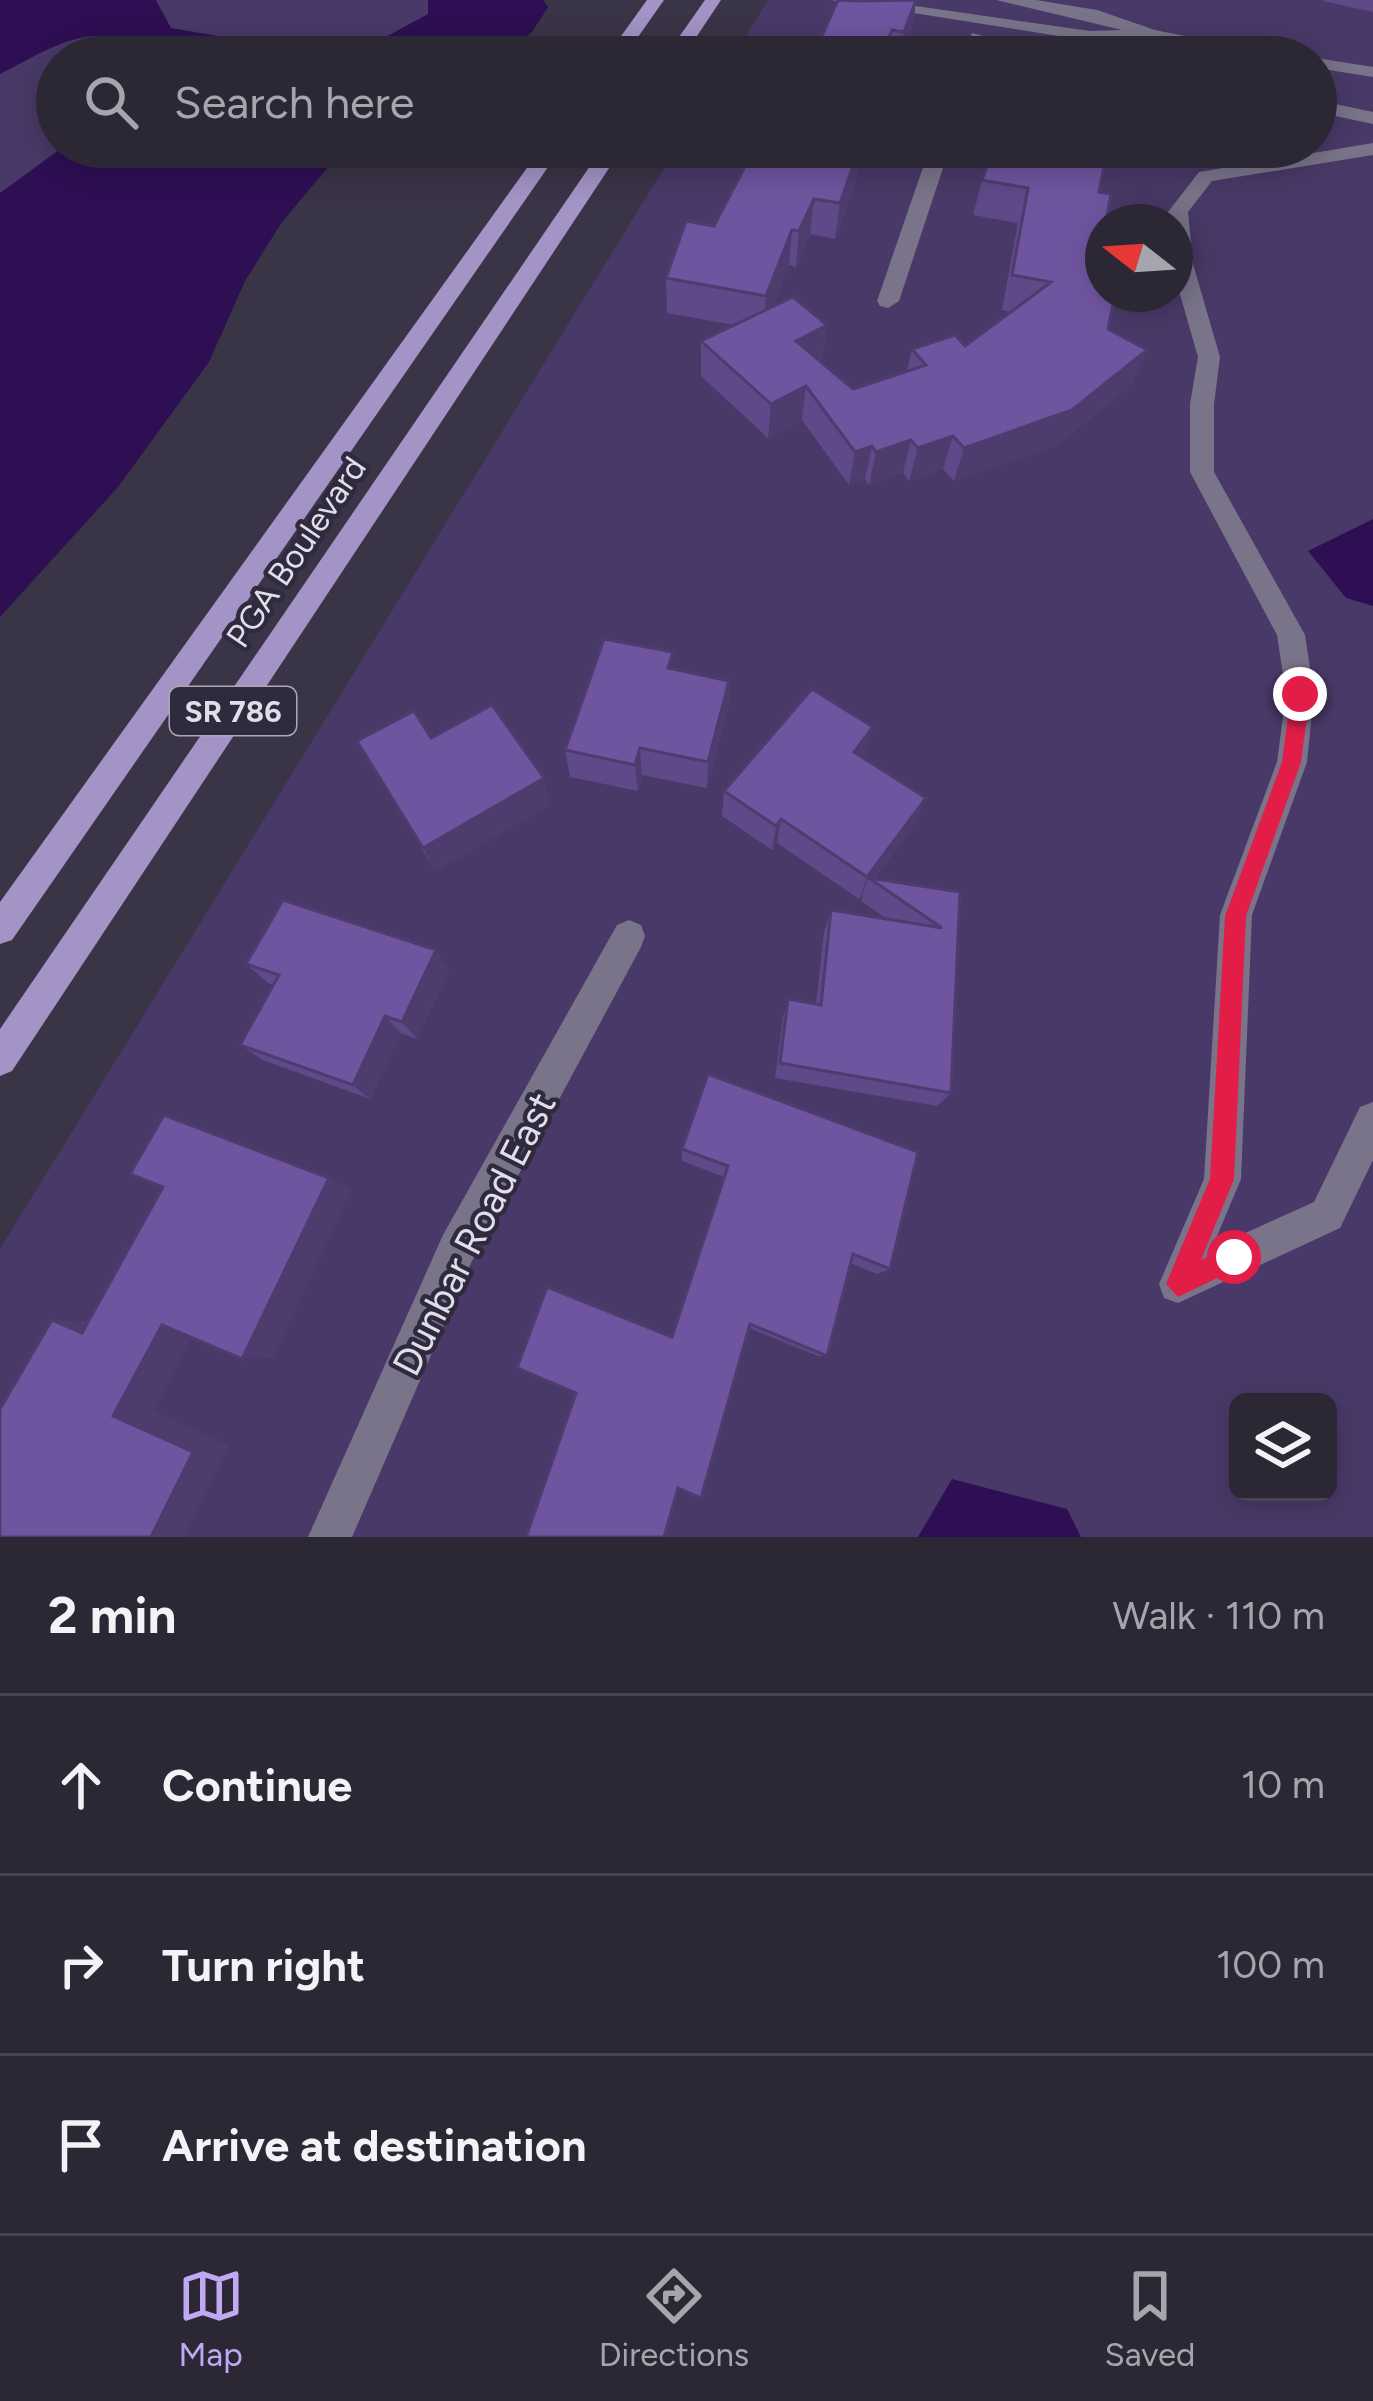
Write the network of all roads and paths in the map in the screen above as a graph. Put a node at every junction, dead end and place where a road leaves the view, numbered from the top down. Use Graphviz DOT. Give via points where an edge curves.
graph roads {
  1 [pos="656,0"];
  2 [pos="713,0"];
  3 [pos="839,0"];
  4 [pos="1004,0"];
  5 [pos="1131,8"];
  6 [pos="1058,9"];
  7 [pos="949,16"];
  8 [pos="1051,30"];
  9 [pos="1120,35"];
  10 [pos="1150,35"];
  11 [pos="631,36"];
  12 [pos="688,36"];
  13 [pos="1042,36"];
  14 [pos="1156,36"];
  15 [pos="1337,66"];
  16 [pos="1373,72"];
  17 [pos="1337,110"];
  18 [pos="1373,118"];
  19 [pos="1373,148"];
  20 [pos="1337,154"];
  21 [pos="537,168"];
  22 [pos="599,168"];
  23 [pos="933,168"];
  24 [pos="1254,168"];
  25 [pos="888,301"];
  26 [pos="0,928"];
  27 [pos="629,937"];
  28 [pos="0,1059"];
  29 [pos="1373,1120"];
  30 [pos="330,1537"];
  1 -- 11 [label="main road"];
  2 -- 12 [label="main road"];
  3 -- 7 [label="street"];
  4 -- 6 [label="street"];
  5 -- 10 [label="street"];
  6 -- 8 [label="street"];
  6 -- 10 [label="street"];
  7 -- 8 [label="street"];
  7 -- 13 [label="street"];
  8 -- 9 [label="street"];
  9 -- 10 [label="street"];
  10 -- 14 [label="street"];
  15 -- 16 [label="street"];
  17 -- 18 [label="street"];
  19 -- 20 [label="street"];
  21 -- 26 [label="main road, PGA Boulevard / SR 786"];
  22 -- 28 [label="main road, PGA Boulevard / SR 786"];
  23 -- 25 [label="street"];
  24 -- 29 [label="street" via="1206,176 1178,212 1182,264 1209,357 1202,472 1291,635 1300,694 1292,762 1235,916 1222,1179 1178,1284 1328,1215"];
  27 -- 30 [label="street, Dunbar Road East" via="458,1249"];
}
